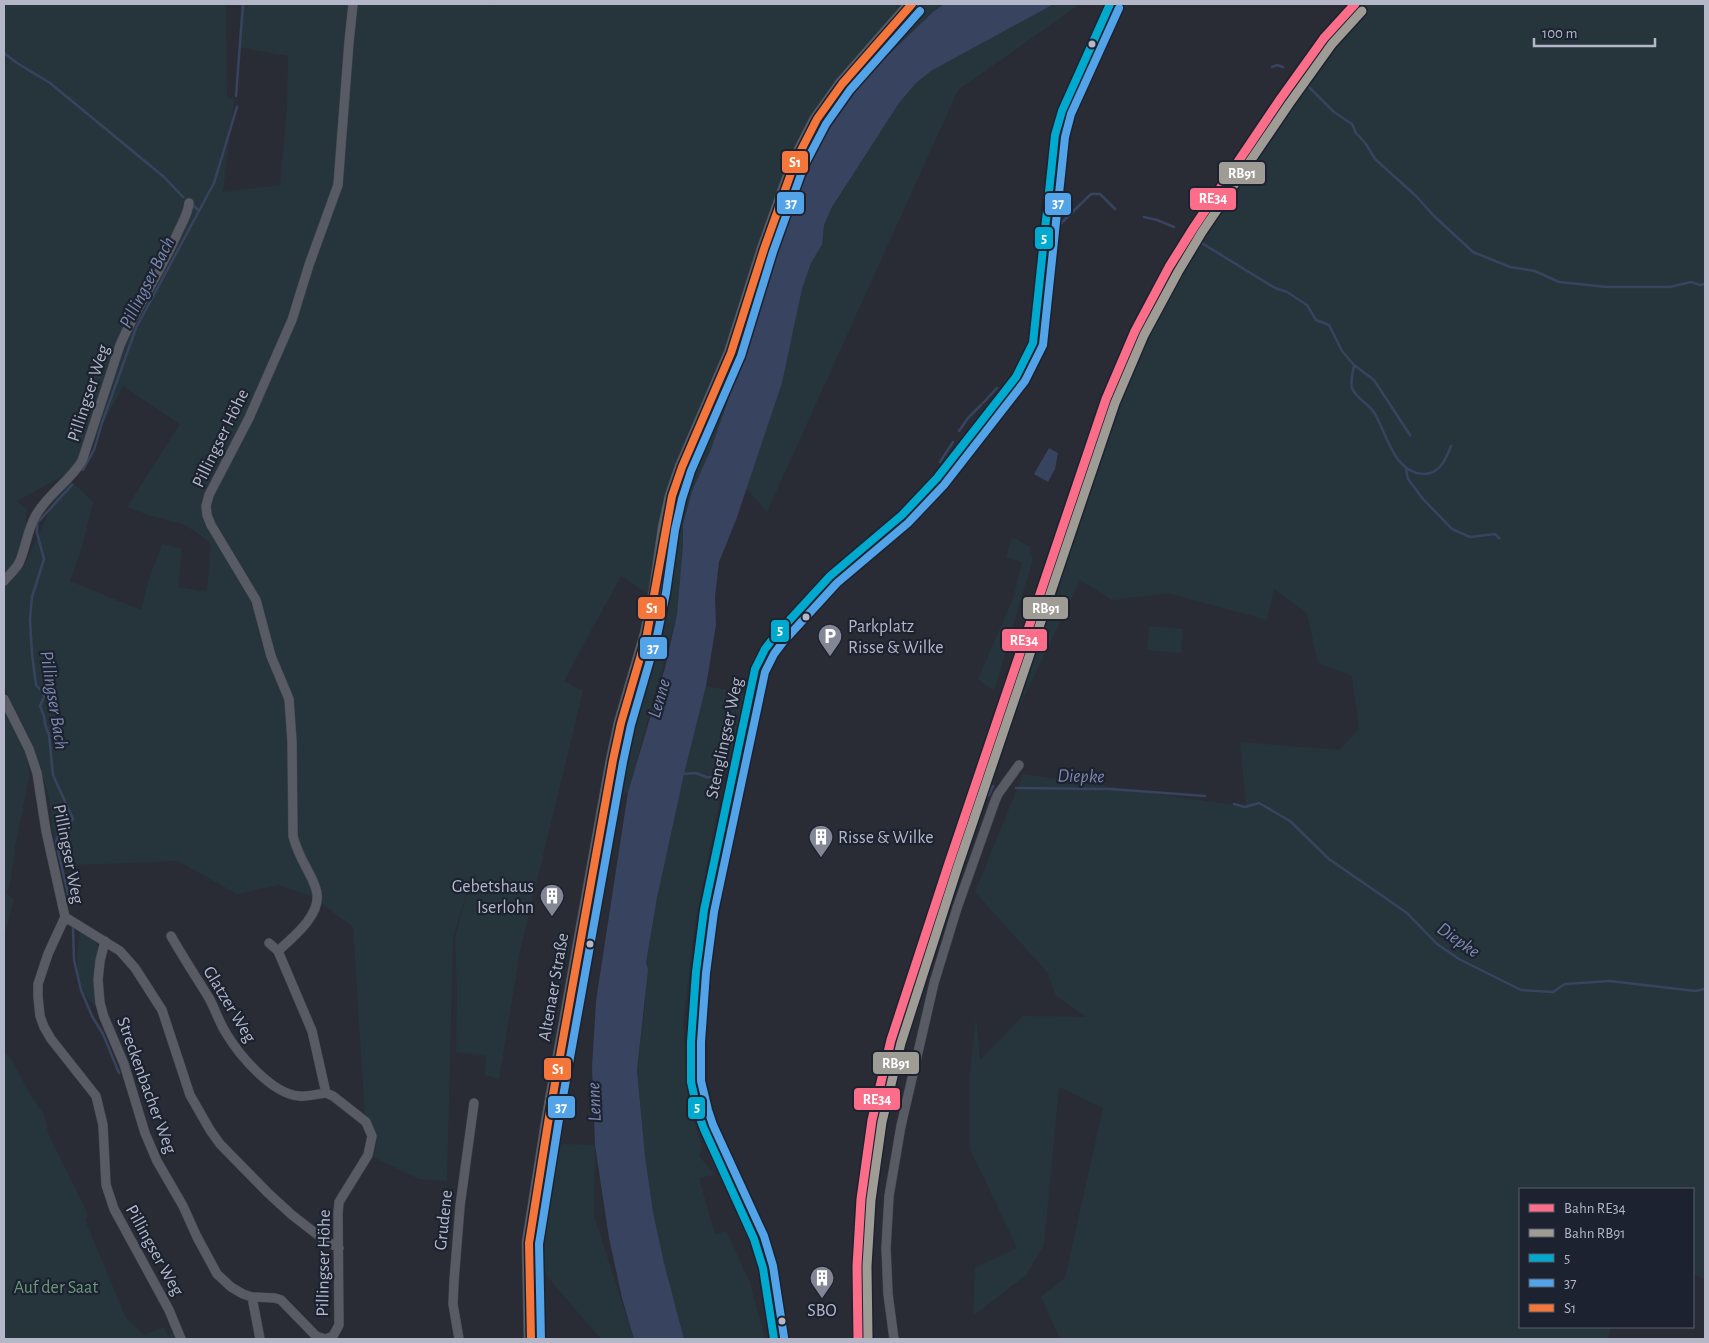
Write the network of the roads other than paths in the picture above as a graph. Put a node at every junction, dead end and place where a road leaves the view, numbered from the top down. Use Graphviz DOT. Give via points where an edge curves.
graph roads {
  1 [pos="353,4"];
  2 [pos="912,4"];
  3 [pos="1110,4"];
  4 [pos="189,203"];
  5 [pos="4,581"];
  6 [pos="4,700"];
  7 [pos="1020,764"];
  8 [pos="65,917"];
  9 [pos="171,936"];
  10 [pos="105,941"];
  11 [pos="269,943"];
  12 [pos="278,951"];
  13 [pos="326,1092"];
  14 [pos="474,1104"];
  15 [pos="339,1248"];
  16 [pos="252,1297"];
  17 [pos="181,1339"];
  18 [pos="260,1339"];
  19 [pos="326,1339"];
  20 [pos="459,1339"];
  21 [pos="531,1339"];
  22 [pos="774,1339"];
  23 [pos="894,1339"];
  1 -- 12 [label="street, Pillingser Höhe" via="338,185 292,320 206,506 211,525 256,600 271,656 289,699 293,836 318,898 315,911"];
  2 -- 21 [label="main road, Altenaer Straße" via="842,84 803,145 764,249 731,353 672,496 656,591 613,760 546,1135 530,1243"];
  3 -- 22 [label="street, Stenglingser Weg" via="1054,135 1032,343 1026,359 1016,377 938,478 902,515 830,576 775,636 755,669 704,910 690,1042 698,1113 754,1239 763,1268"];
  4 -- 5 [label="street, Pillingser Weg" via="172,247 120,345 82,461 36,514 18,565"];
  6 -- 8 [label="street, Pillingser Weg" via="29,749 37,773"];
  7 -- 23 [label="street" via="998,794 957,908 934,983 901,1126 889,1196 886,1248"];
  8 -- 10 [label="street"];
  8 -- 17 [label="street, Pillingser Weg" via="38,984 40,1016 51,1039 96,1096 103,1125 106,1185 114,1209 169,1310"];
  9 -- 13 [label="street, Glatzer Weg" via="210,1000 225,1032 263,1077 298,1096"];
  10 -- 15 [label="street" via="120,951 135,968 162,1010 190,1095 215,1137 292,1215"];
  10 -- 16 [label="street, Streckenbacher Weg" via="98,980 100,1003 124,1064 144,1133 217,1274 231,1287"];
  11 -- 12 [label="street"];
  12 -- 13 [label="street" via="312,1031"];
  13 -- 15 [label="street, Pillingser Höhe" via="366,1122 372,1136 368,1155 339,1202"];
  14 -- 20 [label="street, Grudene" via="454,1281 453,1304"];
  15 -- 19 [label="street, Pillingser Höhe" via="339,1325 333,1336"];
  16 -- 18 [label="street"];
  16 -- 19 [label="street, Pillingser Höhe" via="281,1300 316,1336"];
}
